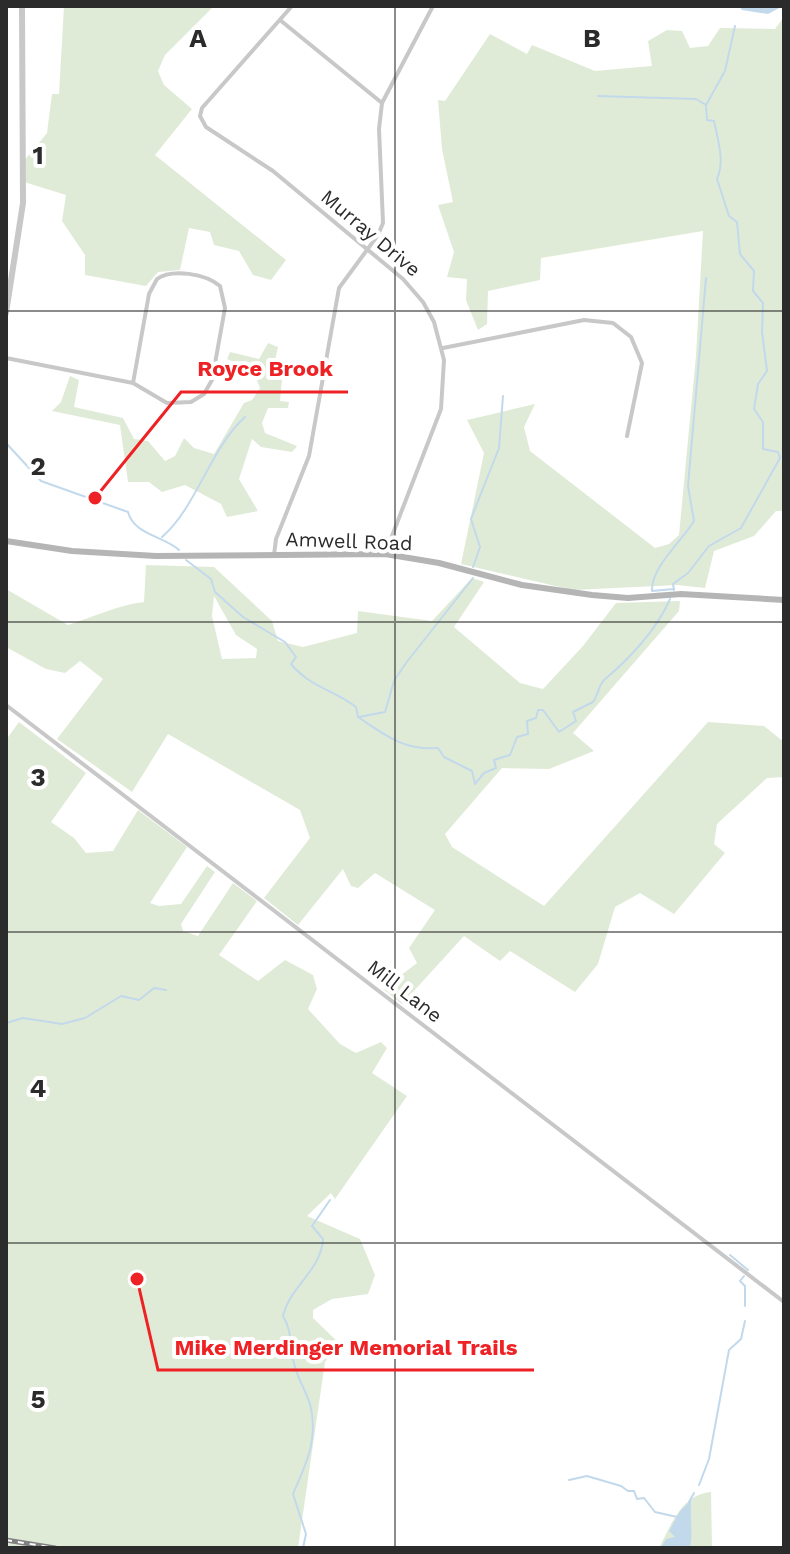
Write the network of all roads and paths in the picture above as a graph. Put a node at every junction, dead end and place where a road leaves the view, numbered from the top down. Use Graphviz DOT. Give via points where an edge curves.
graph roads {
  1 [pos="22,6"];
  2 [pos="292,6"];
  3 [pos="433,6"];
  4 [pos="280,20"];
  5 [pos="382,103"];
  6 [pos="367,249"];
  7 [pos="6,313"];
  8 [pos="443,348"];
  9 [pos="6,358"];
  10 [pos="133,383"];
  11 [pos="627,436"];
  12 [pos="6,541"];
  13 [pos="385,554"];
  14 [pos="274,555"];
  15 [pos="784,600"];
  16 [pos="6,705"];
  17 [pos="784,1302"];
  1 -- 7 [label="street" via="23,203"];
  2 -- 4 [label="street, Murray Drive"];
  3 -- 5 [label="street"];
  4 -- 5 [label="street"];
  4 -- 6 [label="street, Murray Drive" via="202,108 201,121 273,171"];
  5 -- 6 [label="street" via="384,217"];
  6 -- 8 [label="street, Murray Drive" via="415,291"];
  6 -- 14 [label="street" via="339,288 309,456"];
  8 -- 11 [label="street" via="584,320 613,323 631,337 642,363"];
  8 -- 13 [label="street, Murray Drive" via="441,409"];
  9 -- 10 [label="street"];
  10 -- 10 [label="street" via="149,294 157,279 177,273 220,286 225,308 212,380 204,394 175,405"];
  12 -- 14 [label="main road, Amwell Road" via="156,556"];
  13 -- 14 [label="main road, Amwell Road"];
  13 -- 15 [label="main road, Amwell Road" via="562,592"];
  16 -- 17 [label="street, Mill Lane"];
}
